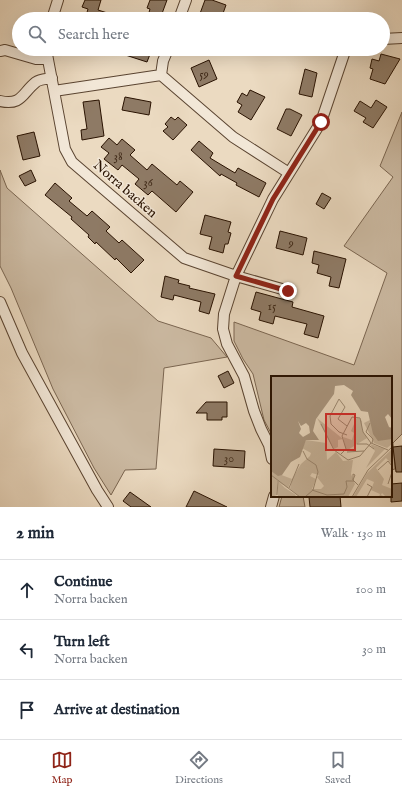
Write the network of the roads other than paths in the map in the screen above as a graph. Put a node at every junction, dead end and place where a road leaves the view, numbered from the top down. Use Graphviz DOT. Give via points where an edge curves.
graph roads {
  1 [pos="58,0"];
  2 [pos="186,0"];
  3 [pos="54,12"];
  4 [pos="182,12"];
  5 [pos="402,38"];
  6 [pos="390,39"];
  7 [pos="0,51"];
  8 [pos="12,52"];
  9 [pos="26,56"];
  10 [pos="43,56"];
  11 [pos="47,56"];
  12 [pos="165,56"];
  13 [pos="343,56"];
  14 [pos="161,75"];
  15 [pos="52,78"];
  16 [pos="54,91"];
  17 [pos="0,101"];
  18 [pos="289,173"];
  19 [pos="236,276"];
  20 [pos="288,291"];
  21 [pos="0,302"];
  22 [pos="271,454"];
  23 [pos="274,497"];
  24 [pos="108,507"];
  25 [pos="271,507"];
  1 -- 3 [label="street"];
  2 -- 4 [label="street"];
  5 -- 6 [label="street"];
  7 -- 8 [label="street, Norra backen"];
  9 -- 10 [label="street, Norra backen" via="36,59"];
  11 -- 15 [label="street, Norra backen"];
  12 -- 14 [label="street"];
  13 -- 18 [label="street" via="321,122"];
  14 -- 16 [label="street"];
  14 -- 18 [label="street" via="233,137"];
  15 -- 16 [label="street, Norra backen"];
  15 -- 17 [label="street" via="38,80 21,98 9,103"];
  16 -- 19 [label="street, Norra backen" via="65,149 72,162 184,258"];
  18 -- 19 [label="street" via="273,199"];
  19 -- 20 [label="street, Norra backen"];
  19 -- 22 [label="street" via="224,314 223,329 227,344 244,376 254,411"];
  21 -- 24 [label="street" via="22,353"];
  23 -- 25 [label="street"];
}
